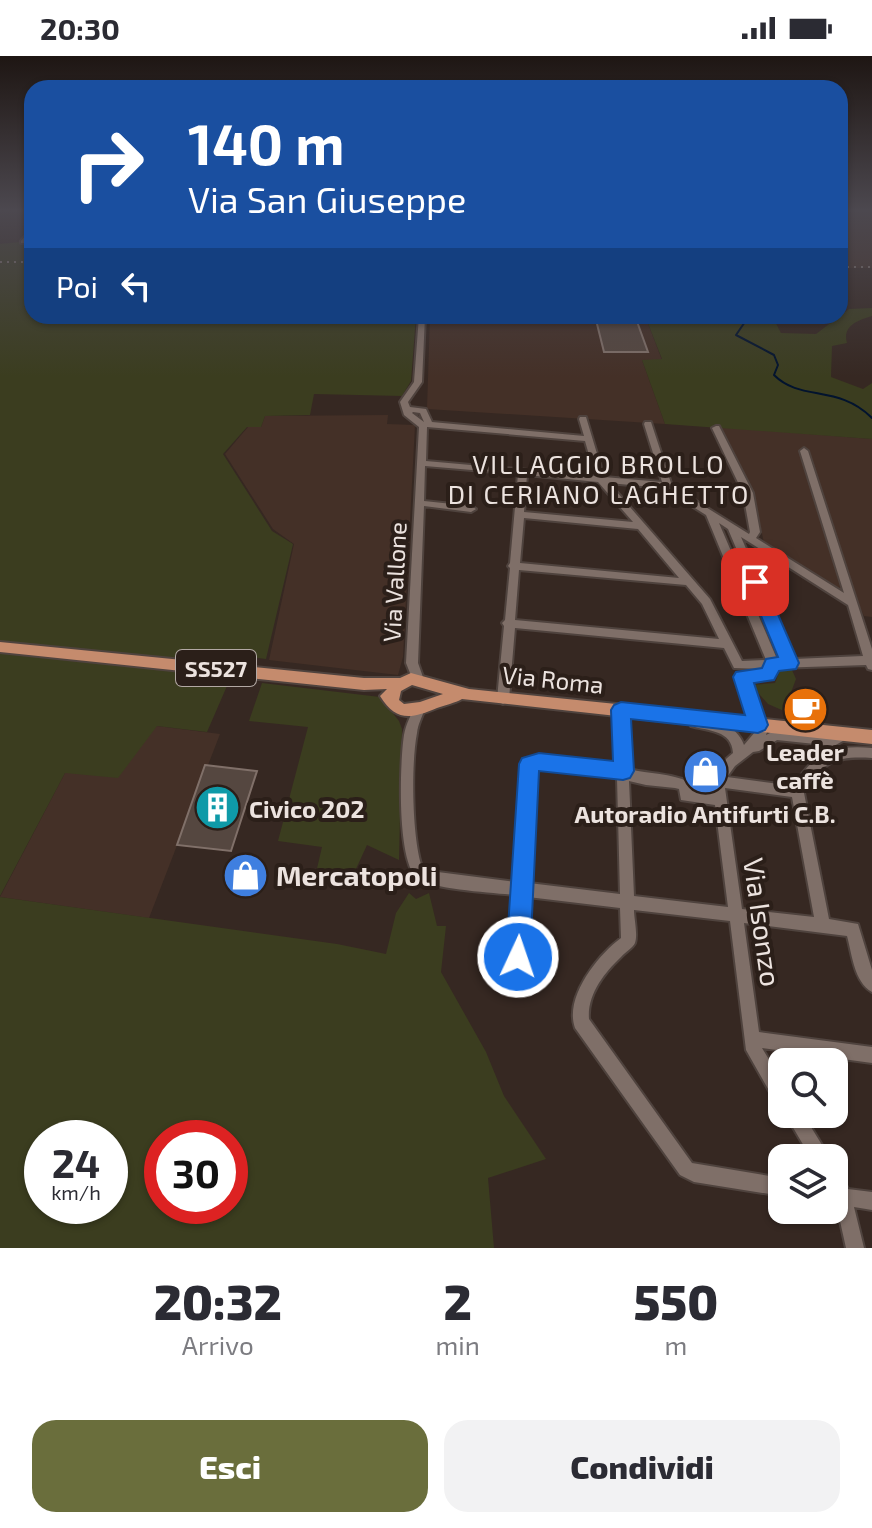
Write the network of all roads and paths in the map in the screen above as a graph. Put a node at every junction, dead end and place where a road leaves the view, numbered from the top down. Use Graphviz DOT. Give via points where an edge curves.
graph roads {
  1 [pos="422,324"];
  2 [pos="583,419"];
  3 [pos="648,424"];
  4 [pos="426,425"];
  5 [pos="716,428"];
  6 [pos="587,439"];
  7 [pos="804,451"];
  8 [pos="421,463"];
  9 [pos="523,472"];
  10 [pos="600,478"];
  11 [pos="668,486"];
  12 [pos="420,503"];
  13 [pos="471,509"];
  14 [pos="710,513"];
  15 [pos="519,515"];
  16 [pos="640,526"];
  17 [pos="732,527"];
  18 [pos="750,539"];
  19 [pos="513,566"];
  20 [pos="688,582"];
  21 [pos="852,603"];
  22 [pos="507,623"];
  23 [pos="728,644"];
  24 [pos="0,647"];
  25 [pos="790,663"];
  26 [pos="871,663"];
  27 [pos="773,664"];
  28 [pos="743,671"];
  29 [pos="412,682"];
  30 [pos="364,684"];
  31 [pos="469,695"];
  32 [pos="503,699"];
  33 [pos="396,705"];
  34 [pos="424,707"];
  35 [pos="621,710"];
  36 [pos="683,718"];
  37 [pos="758,725"];
  38 [pos="410,734"];
  39 [pos="844,734"];
  40 [pos="872,737"];
  41 [pos="743,751"];
  42 [pos="872,753"];
  43 [pos="623,771"];
  44 [pos="719,779"];
  45 [pos="797,792"];
  46 [pos="721,800"];
  47 [pos="522,889"];
  48 [pos="628,902"];
  49 [pos="736,915"];
  50 [pos="823,925"];
  51 [pos="518,957"];
  52 [pos="872,984"];
  53 [pos="753,1039"];
  54 [pos="872,1055"];
  55 [pos="768,1075"];
  56 [pos="768,1185"];
  57 [pos="848,1192"];
  58 [pos="872,1201"];
  59 [pos="848,1224"];
  60 [pos="855,1248"];
  1 -- 4 [label="street" via="418,382 404,402 408,411 423,411"];
  2 -- 6 [label="street"];
  3 -- 11 [label="street"];
  4 -- 6 [label="street"];
  4 -- 8 [label="street, Via Vallone"];
  5 -- 18 [label="street" via="748,493 755,532"];
  6 -- 10 [label="street"];
  7 -- 21 [label="street"];
  8 -- 9 [label="street"];
  8 -- 12 [label="street, Via Vallone"];
  9 -- 10 [label="street"];
  9 -- 15 [label="street"];
  10 -- 11 [label="street"];
  10 -- 16 [label="street"];
  11 -- 14 [label="street"];
  12 -- 13 [label="street, Via Vallone"];
  12 -- 29 [label="street, Via Vallone"];
  14 -- 17 [label="street"];
  14 -- 27 [label="street"];
  15 -- 16 [label="street"];
  15 -- 19 [label="street"];
  16 -- 20 [label="street"];
  17 -- 18 [label="street"];
  17 -- 25 [label="street"];
  18 -- 21 [label="street"];
  19 -- 20 [label="street"];
  19 -- 22 [label="street"];
  20 -- 23 [label="street" via="706,602"];
  21 -- 26 [label="street"];
  22 -- 23 [label="street"];
  22 -- 32 [label="street"];
  23 -- 28 [label="street"];
  24 -- 30 [label="main road, Via Roma / SS527"];
  25 -- 26 [label="street"];
  25 -- 27 [label="street"];
  27 -- 28 [label="street" via="768,674"];
  28 -- 37 [label="street"];
  29 -- 30 [label="main road, Via Roma / SS527"];
  29 -- 31 [label="main road, Via Roma / SS527"];
  29 -- 33 [label="main road" via="391,694"];
  29 -- 34 [label="main road" via="431,693"];
  30 -- 33 [label="main road, Via Roma / SS527"];
  31 -- 32 [label="main road, Via Roma / SS527"];
  31 -- 34 [label="main road, Via Roma / SS527"];
  32 -- 35 [label="main road, Via Roma / SS527"];
  33 -- 34 [label="main road, SS527"];
  33 -- 38 [label="street"];
  34 -- 38 [label="street"];
  35 -- 36 [label="main road, Via Roma / SS527"];
  35 -- 43 [label="street"];
  36 -- 37 [label="main road, Via Roma / SS527"];
  36 -- 41 [label="street" via="726,729"];
  37 -- 39 [label="main road, Via Roma / SS527"];
  37 -- 41 [label="street" via="760,738"];
  38 -- 47 [label="street" via="413,855 418,870 429,878"];
  39 -- 40 [label="main road, Via Roma / SS527"];
  39 -- 41 [label="street" via="834,741 776,735"];
  41 -- 44 [label="street"];
  42 -- 45 [label="street" via="836,752 816,764"];
  43 -- 46 [label="street" via="679,783 686,796"];
  43 -- 47 [label="street" via="529,764"];
  43 -- 48 [label="street"];
  44 -- 45 [label="street"];
  44 -- 46 [label="street, Via Isonzo"];
  45 -- 50 [label="street"];
  46 -- 49 [label="street, Via Isonzo"];
  47 -- 48 [label="street"];
  47 -- 51 [label="street"];
  48 -- 49 [label="street"];
  48 -- 56 [label="street" via="628,941 614,950 581,1000 581,1022 686,1169"];
  49 -- 50 [label="street"];
  49 -- 53 [label="street, Via Isonzo"];
  50 -- 52 [label="street" via="853,929"];
  53 -- 54 [label="street"];
  53 -- 55 [label="street, Via Isonzo"];
  57 -- 58 [label="street"];
  59 -- 60 [label="street"];
}
